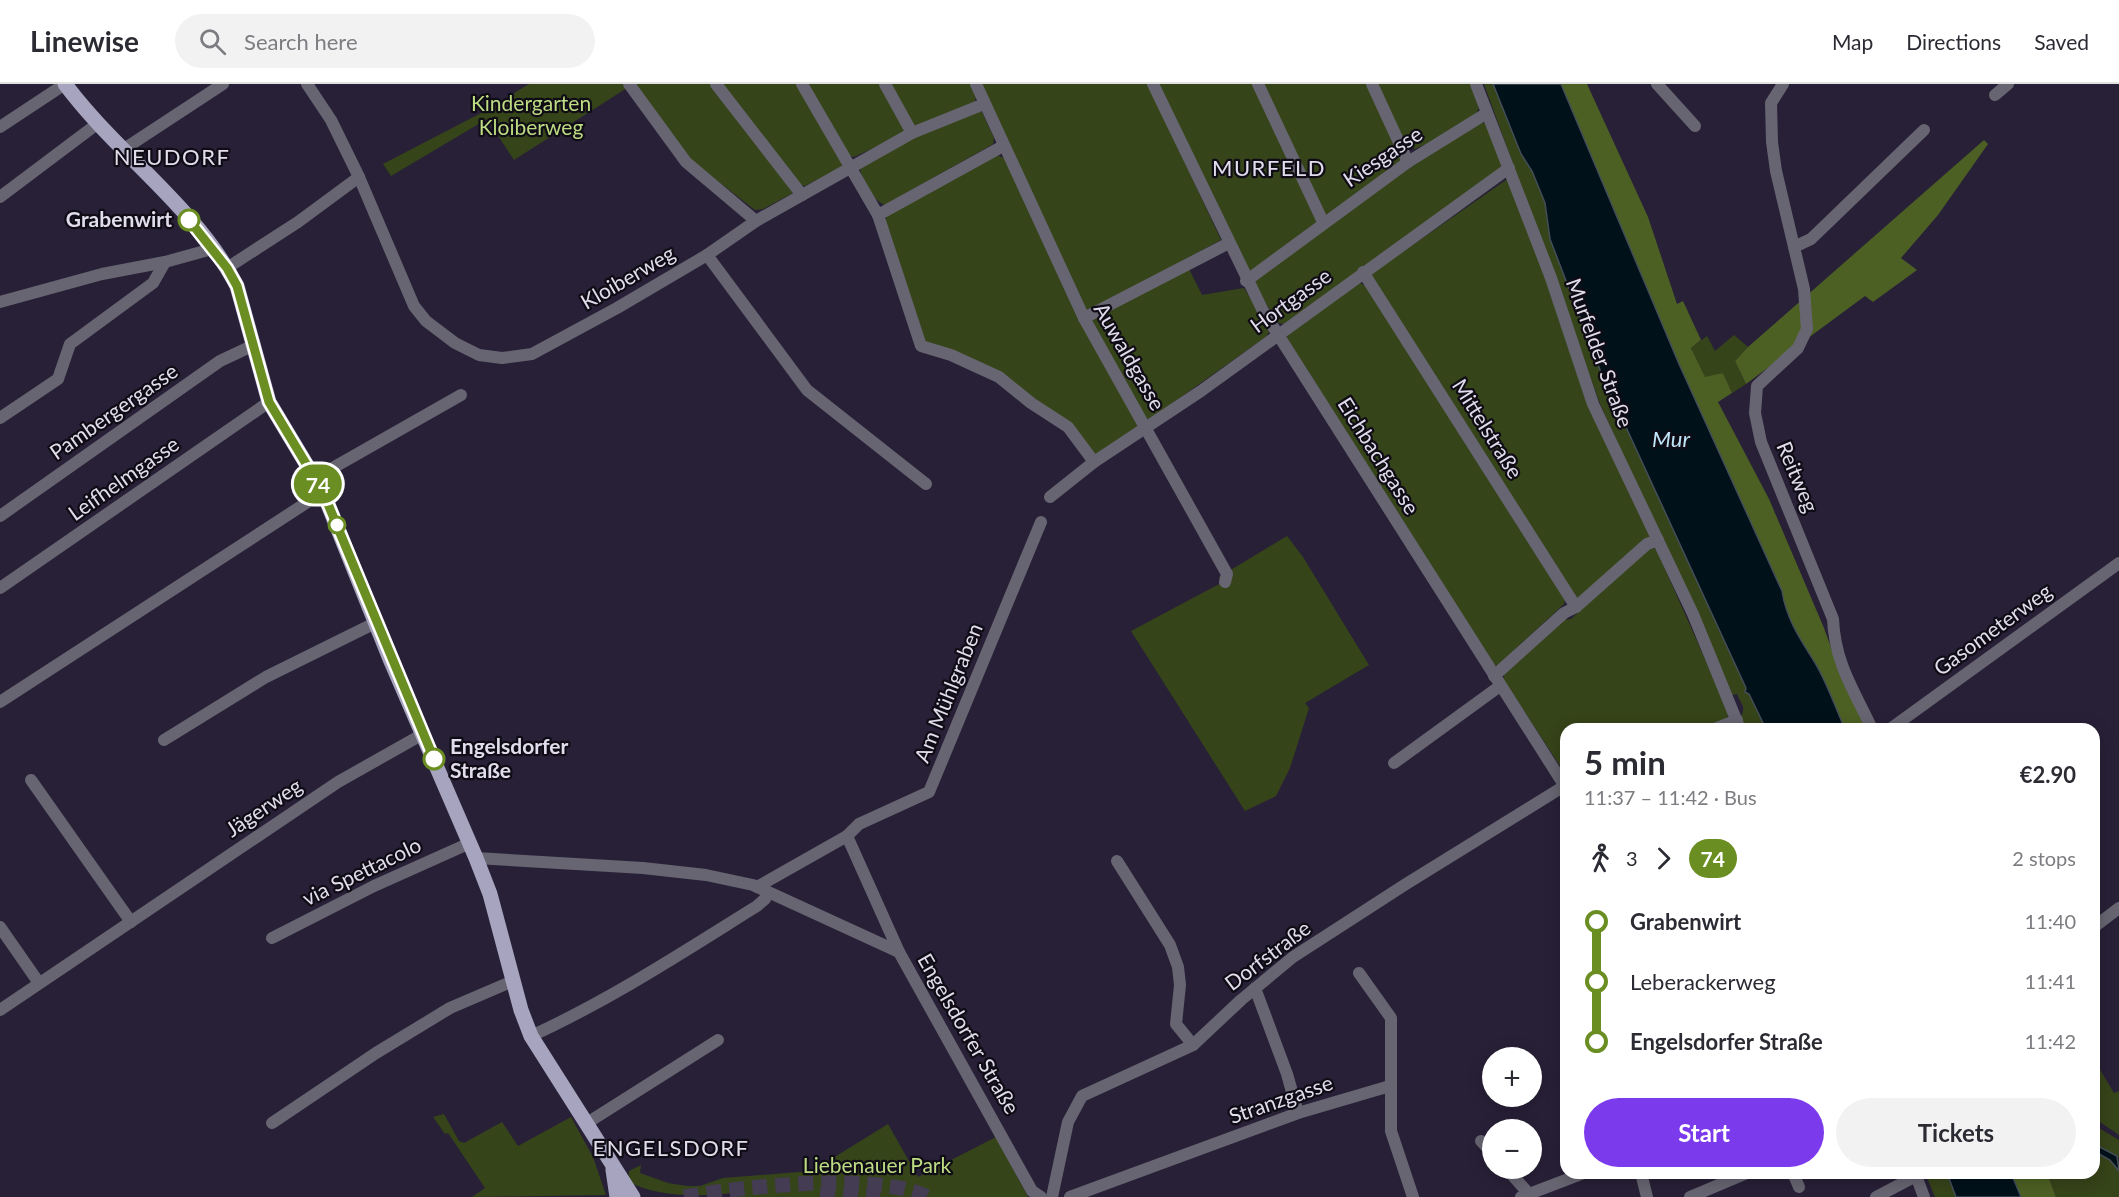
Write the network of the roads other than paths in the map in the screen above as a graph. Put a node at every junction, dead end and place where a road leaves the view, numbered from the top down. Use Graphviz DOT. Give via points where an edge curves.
graph roads {
  1 [pos="65,84"];
  2 [pos="223,84"];
  3 [pos="307,84"];
  4 [pos="629,84"];
  5 [pos="716,84"];
  6 [pos="802,84"];
  7 [pos="885,84"];
  8 [pos="976,84"];
  9 [pos="1153,84"];
  10 [pos="1258,84"];
  11 [pos="1372,84"];
  12 [pos="1476,84"];
  13 [pos="1657,84"];
  14 [pos="1783,84"];
  15 [pos="2008,84"];
  16 [pos="1995,96"];
  17 [pos="984,104"];
  18 [pos="1487,113"];
  19 [pos="97,124"];
  20 [pos="1695,126"];
  21 [pos="0,127"];
  22 [pos="1924,130"];
  23 [pos="912,133"];
  24 [pos="1003,146"];
  25 [pos="124,149"];
  26 [pos="1408,162"];
  27 [pos="850,168"];
  28 [pos="1509,168"];
  29 [pos="359,177"];
  30 [pos="802,195"];
  31 [pos="0,197"];
  32 [pos="878,215"];
  33 [pos="756,221"];
  34 [pos="1323,222"];
  35 [pos="1229,243"];
  36 [pos="1794,247"];
  37 [pos="212,249"];
  38 [pos="707,255"];
  39 [pos="165,262"];
  40 [pos="227,268"];
  41 [pos="1363,272"];
  42 [pos="1246,281"];
  43 [pos="0,302"];
  44 [pos="1084,318"];
  45 [pos="1278,334"];
  46 [pos="254,345"];
  47 [pos="461,395"];
  48 [pos="269,402"];
  49 [pos="0,418"];
  50 [pos="1147,428"];
  51 [pos="1094,462"];
  52 [pos="926,484"];
  53 [pos="319,485"];
  54 [pos="1050,497"];
  55 [pos="0,516"];
  56 [pos="1041,522"];
  57 [pos="1658,540"];
  58 [pos="2119,563"];
  59 [pos="1225,582"];
  60 [pos="0,588"];
  61 [pos="1576,607"];
  62 [pos="375,623"];
  63 [pos="1497,681"];
  64 [pos="0,702"];
  65 [pos="1738,723"];
  66 [pos="1869,723"];
  67 [pos="1898,723"];
  68 [pos="423,734"];
  69 [pos="164,740"];
  70 [pos="1394,763"];
  71 [pos="1560,777"];
  72 [pos="31,780"];
  73 [pos="1560,790"];
  74 [pos="847,836"];
  75 [pos="470,843"];
  76 [pos="476,858"];
  77 [pos="1117,861"];
  78 [pos="762,889"];
  79 [pos="2119,908"];
  80 [pos="130,922"];
  81 [pos="2100,922"];
  82 [pos="0,927"];
  83 [pos="272,938"];
  84 [pos="899,952"];
  85 [pos="1359,973"];
  86 [pos="513,981"];
  87 [pos="39,983"];
  88 [pos="1255,988"];
  89 [pos="0,1010"];
  90 [pos="537,1034"];
  91 [pos="718,1040"];
  92 [pos="1193,1045"];
  93 [pos="1390,1086"];
  94 [pos="1298,1113"];
  95 [pos="272,1123"];
  96 [pos="587,1123"];
  97 [pos="613,1170"];
  98 [pos="1514,1179"];
  99 [pos="1568,1179"];
  100 [pos="1642,1179"];
  101 [pos="1733,1179"];
  102 [pos="1796,1179"];
  103 [pos="1907,1179"];
  104 [pos="1918,1179"];
  105 [pos="1799,1187"];
  106 [pos="1525,1195"];
  107 [pos="617,1197"];
  108 [pos="633,1197"];
  109 [pos="1041,1197"];
  110 [pos="1052,1197"];
  111 [pos="1070,1197"];
  112 [pos="1413,1197"];
  113 [pos="1647,1197"];
  114 [pos="1690,1197"];
  115 [pos="1876,1197"];
  116 [pos="1924,1197"];
  1 -- 19 [label="main road"];
  1 -- 21 [label="street"];
  2 -- 25 [label="street"];
  3 -- 29 [label="street, Kloiberweg" via="331,120"];
  4 -- 33 [label="street" via="686,162"];
  5 -- 30 [label="street"];
  6 -- 27 [label="street"];
  7 -- 23 [label="street"];
  8 -- 17 [label="street, Auwaldgasse"];
  9 -- 35 [label="street, Eichbachgasse"];
  10 -- 34 [label="street"];
  11 -- 26 [label="street"];
  12 -- 18 [label="street, Murfelder Straße"];
  13 -- 20 [label="street"];
  14 -- 36 [label="street, Reitweg" via="1771,103 1772,141"];
  15 -- 16 [label="street"];
  17 -- 23 [label="street, Kloiberweg"];
  17 -- 24 [label="street, Auwaldgasse"];
  18 -- 26 [label="street, Kiesgasse"];
  18 -- 28 [label="street, Murfelder Straße"];
  19 -- 25 [label="main road"];
  19 -- 31 [label="street"];
  22 -- 36 [label="street" via="1810,239"];
  23 -- 27 [label="street, Kloiberweg"];
  24 -- 32 [label="street"];
  24 -- 44 [label="street, Auwaldgasse"];
  25 -- 37 [label="main road" via="166,190"];
  26 -- 34 [label="street, Kiesgasse"];
  27 -- 30 [label="street, Kloiberweg"];
  27 -- 32 [label="street"];
  28 -- 41 [label="street, Hortgasse"];
  28 -- 57 [label="street, Murfelder Straße" via="1593,404"];
  29 -- 38 [label="street, Kloiberweg" via="414,306 426,321 455,343 479,355 502,358 532,354"];
  29 -- 40 [label="street"];
  30 -- 33 [label="street, Kloiberweg"];
  32 -- 51 [label="street" via="921,346 999,377 1068,427"];
  33 -- 38 [label="street, Kloiberweg"];
  34 -- 42 [label="street, Kiesgasse"];
  35 -- 42 [label="street, Eichbachgasse"];
  35 -- 44 [label="street"];
  36 -- 66 [label="street, Reitweg" via="1804,289 1807,329 1798,348 1757,386 1755,413 1761,442 1833,619 1834,644 1843,672"];
  37 -- 39 [label="street"];
  37 -- 40 [label="main road"];
  38 -- 52 [label="street" via="807,390"];
  39 -- 43 [label="street" via="102,274"];
  39 -- 49 [label="street" via="153,283 70,344 58,379"];
  40 -- 46 [label="main road" via="240,294"];
  41 -- 45 [label="street, Hortgasse"];
  41 -- 61 [label="street, Mittelstraße"];
  42 -- 45 [label="street, Eichbachgasse"];
  44 -- 50 [label="street, Auwaldgasse"];
  45 -- 50 [label="street, Hortgasse"];
  45 -- 63 [label="street, Eichbachgasse"];
  46 -- 48 [label="main road"];
  46 -- 55 [label="street, Pambergergasse" via="220,361"];
  47 -- 53 [label="street"];
  48 -- 53 [label="main road"];
  48 -- 60 [label="street, Leifhelmgasse"];
  50 -- 51 [label="street, Hortgasse"];
  50 -- 59 [label="street, Auwaldgasse" via="1227,574"];
  51 -- 54 [label="street"];
  53 -- 62 [label="main road"];
  53 -- 64 [label="street"];
  56 -- 74 [label="street, Am Mühlgraben" via="929,792 859,824"];
  57 -- 61 [label="street" via="1647,544"];
  57 -- 65 [label="street, Murfelder Straße"];
  58 -- 67 [label="street, Gasometerweg"];
  61 -- 63 [label="street" via="1564,613"];
  62 -- 68 [label="main road"];
  62 -- 69 [label="street" via="266,677"];
  63 -- 70 [label="street"];
  63 -- 71 [label="street, Eichbachgasse"];
  68 -- 75 [label="main road"];
  68 -- 80 [label="street, Jägerweg" via="338,782"];
  72 -- 80 [label="street"];
  73 -- 88 [label="street, Dorfstraße" via="1293,957"];
  74 -- 78 [label="street, Am Mühlgraben"];
  74 -- 84 [label="street"];
  75 -- 76 [label="main road"];
  75 -- 83 [label="street, via Spettacolo"];
  76 -- 78 [label="street, Engelsdorfer Straße" via="643,868 706,875"];
  76 -- 86 [label="main road" via="490,894"];
  77 -- 92 [label="street" via="1170,945 1180,976 1176,1024"];
  78 -- 84 [label="street, Engelsdorfer Straße"];
  78 -- 90 [label="street" via="765,899 757,906 666,963"];
  79 -- 81 [label="street"];
  80 -- 87 [label="street, Jägerweg"];
  82 -- 87 [label="street"];
  84 -- 109 [label="street, Engelsdorfer Straße" via="1032,1191"];
  85 -- 93 [label="street" via="1390,1018"];
  86 -- 90 [label="main road"];
  86 -- 95 [label="street" via="450,1008"];
  87 -- 89 [label="street, Jägerweg"];
  88 -- 92 [label="street, Dorfstraße"];
  88 -- 94 [label="street"];
  90 -- 96 [label="main road" via="553,1074"];
  91 -- 96 [label="street"];
  92 -- 110 [label="street, Dorfstraße" via="1088,1091 1078,1100 1068,1122"];
  93 -- 94 [label="street, Stranzgasse"];
  93 -- 112 [label="street" via="1391,1131"];
  94 -- 111 [label="street, Stranzgasse"];
  96 -- 97 [label="main road"];
  97 -- 107 [label="main road"];
  97 -- 108 [label="main road"];
  98 -- 106 [label="street"];
  99 -- 106 [label="street"];
  100 -- 113 [label="street"];
  101 -- 114 [label="street"];
  102 -- 105 [label="street"];
  103 -- 115 [label="street"];
  104 -- 116 [label="street"];
}
